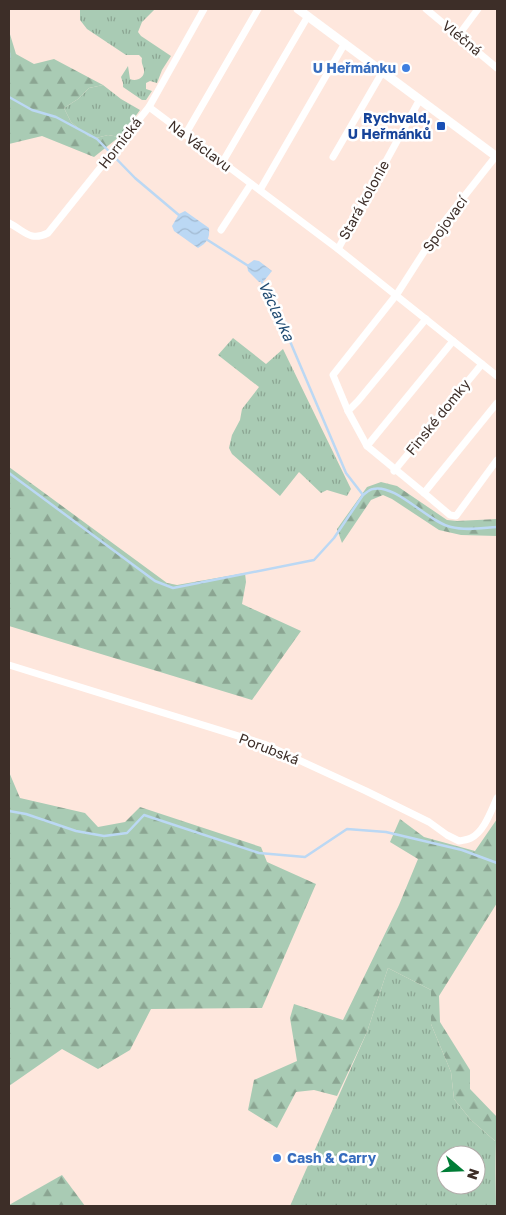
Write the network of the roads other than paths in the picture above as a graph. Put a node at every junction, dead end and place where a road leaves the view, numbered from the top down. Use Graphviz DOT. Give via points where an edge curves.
graph roads {
  1 [pos="204,9"];
  2 [pos="258,9"];
  3 [pos="298,9"];
  4 [pos="426,9"];
  5 [pos="478,9"];
  6 [pos="308,16"];
  7 [pos="458,36"];
  8 [pos="345,43"];
  9 [pos="497,68"];
  10 [pos="383,71"];
  11 [pos="420,99"];
  12 [pos="149,107"];
  13 [pos="185,135"];
  14 [pos="497,156"];
  15 [pos="333,157"];
  16 [pos="222,163"];
  17 [pos="251,184"];
  18 [pos="260,190"];
  19 [pos="9,223"];
  20 [pos="221,230"];
  21 [pos="338,248"];
  22 [pos="397,294"];
  23 [pos="426,319"];
  24 [pos="453,341"];
  25 [pos="482,364"];
  26 [pos="497,376"];
  27 [pos="497,403"];
  28 [pos="348,411"];
  29 [pos="366,446"];
  30 [pos="497,460"];
  31 [pos="394,471"];
  32 [pos="424,493"];
  33 [pos="9,665"];
  34 [pos="497,798"];
  1 -- 12 [label="street, Hornická"];
  2 -- 13 [label="street"];
  3 -- 6 [label="street"];
  4 -- 7 [label="street, Vléčná"];
  5 -- 7 [label="street"];
  6 -- 8 [label="street"];
  6 -- 16 [label="street"];
  7 -- 9 [label="street, Vléčná"];
  8 -- 10 [label="street"];
  8 -- 18 [label="street"];
  10 -- 11 [label="street"];
  10 -- 15 [label="street"];
  11 -- 14 [label="street"];
  11 -- 21 [label="street, Stará kolonie"];
  12 -- 13 [label="street, Na Václavu"];
  12 -- 19 [label="street, Hornická" via="48,233 38,238 30,236"];
  13 -- 16 [label="street, Na Václavu"];
  14 -- 22 [label="street, Spojovací" via="440,228"];
  16 -- 17 [label="street, Na Václavu"];
  17 -- 18 [label="street, Na Václavu"];
  17 -- 20 [label="street"];
  18 -- 21 [label="street, Na Václavu"];
  21 -- 22 [label="street"];
  22 -- 23 [label="street"];
  22 -- 28 [label="street" via="333,375"];
  23 -- 24 [label="street"];
  23 -- 28 [label="street"];
  24 -- 25 [label="street"];
  24 -- 29 [label="street"];
  25 -- 26 [label="street"];
  25 -- 31 [label="street, Finské domky"];
  27 -- 32 [label="street"];
  28 -- 29 [label="street"];
  29 -- 31 [label="street"];
  30 -- 32 [label="street" via="456,516 450,516"];
  31 -- 32 [label="street"];
  33 -- 34 [label="street, Porubská" via="264,744 429,822 460,841 472,838 478,832"];
}
